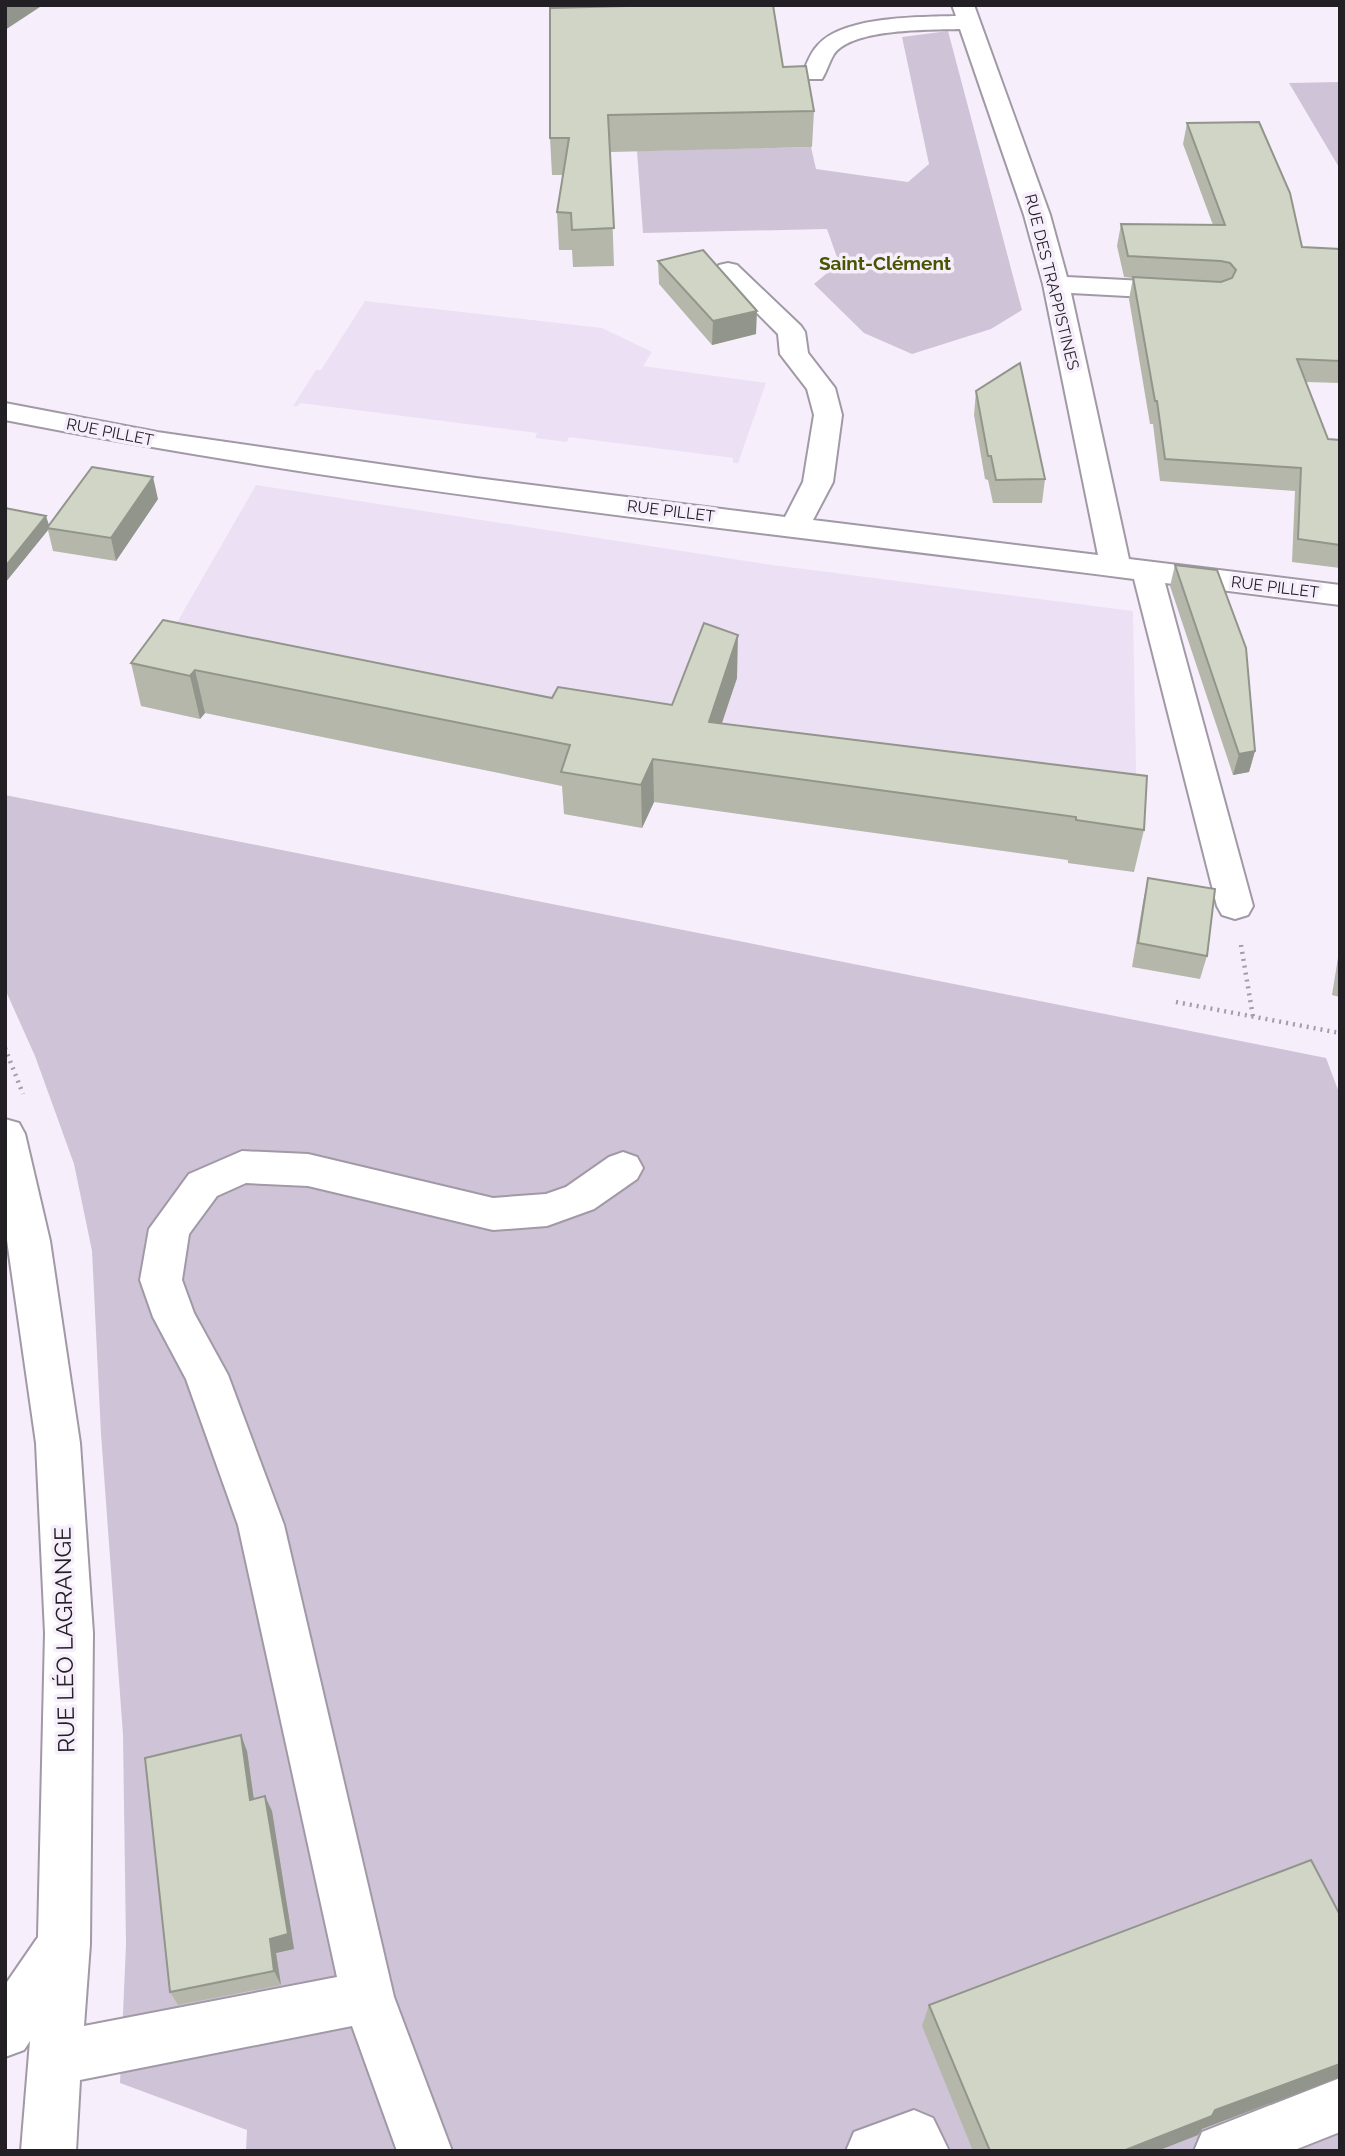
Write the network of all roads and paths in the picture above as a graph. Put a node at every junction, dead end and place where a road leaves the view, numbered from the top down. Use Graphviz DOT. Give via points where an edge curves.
graph roads {
  1 [pos="965,14"];
  2 [pos="814,74"];
  3 [pos="728,271"];
  4 [pos="1056,284"];
  5 [pos="1202,292"];
  6 [pos="5,411"];
  7 [pos="795,527"];
  8 [pos="1131,569"];
  9 [pos="1340,595"];
  10 [pos="1235,906"];
  11 [pos="1176,1002"];
  12 [pos="1253,1017"];
  13 [pos="1340,1033"];
  14 [pos="5,1134"];
  15 [pos="623,1168"];
  16 [pos="64,1944"];
  17 [pos="368,1997"];
  18 [pos="5,2031"];
  19 [pos="55,2057"];
  20 [pos="1340,2105"];
  21 [pos="48,2151"];
  22 [pos="425,2151"];
  23 [pos="873,2151"];
  24 [pos="922,2151"];
  25 [pos="1221,2151"];
  1 -- 2 [label="street" via="847,36 827,47"];
  1 -- 4 [label="street, RUE DES TRAPPISTINES" via="1037,215"];
  3 -- 7 [label="street" via="791,332 794,354 821,388 828,415 818,482"];
  4 -- 5 [label="street"];
  4 -- 8 [label="street, RUE DES TRAPPISTINES" via="1110,533"];
  6 -- 7 [label="street, RUE PILLET" via="157,441"];
  7 -- 8 [label="street, RUE PILLET"];
  8 -- 9 [label="street, RUE PILLET"];
  8 -- 10 [label="street, RUE DES TRAPPISTINES"];
  10 -- 12 [label="path"];
  11 -- 12 [label="path"];
  12 -- 13 [label="path"];
  14 -- 16 [label="street, RUE LÉO LAGRANGE" via="29,1241 58,1443 69,1633"];
  15 -- 17 [label="street" via="580,1198 547,1210 493,1213 308,1170 243,1167 204,1185 169,1229 160,1280 174,1317 206,1375 261,1525"];
  16 -- 18 [label="street"];
  16 -- 19 [label="street, RUE LÉO LAGRANGE"];
  17 -- 19 [label="street"];
  17 -- 22 [label="street"];
  19 -- 21 [label="street, RUE LÉO LAGRANGE"];
  20 -- 25 [label="street"];
  23 -- 24 [label="street" via="914,2137"];
}
